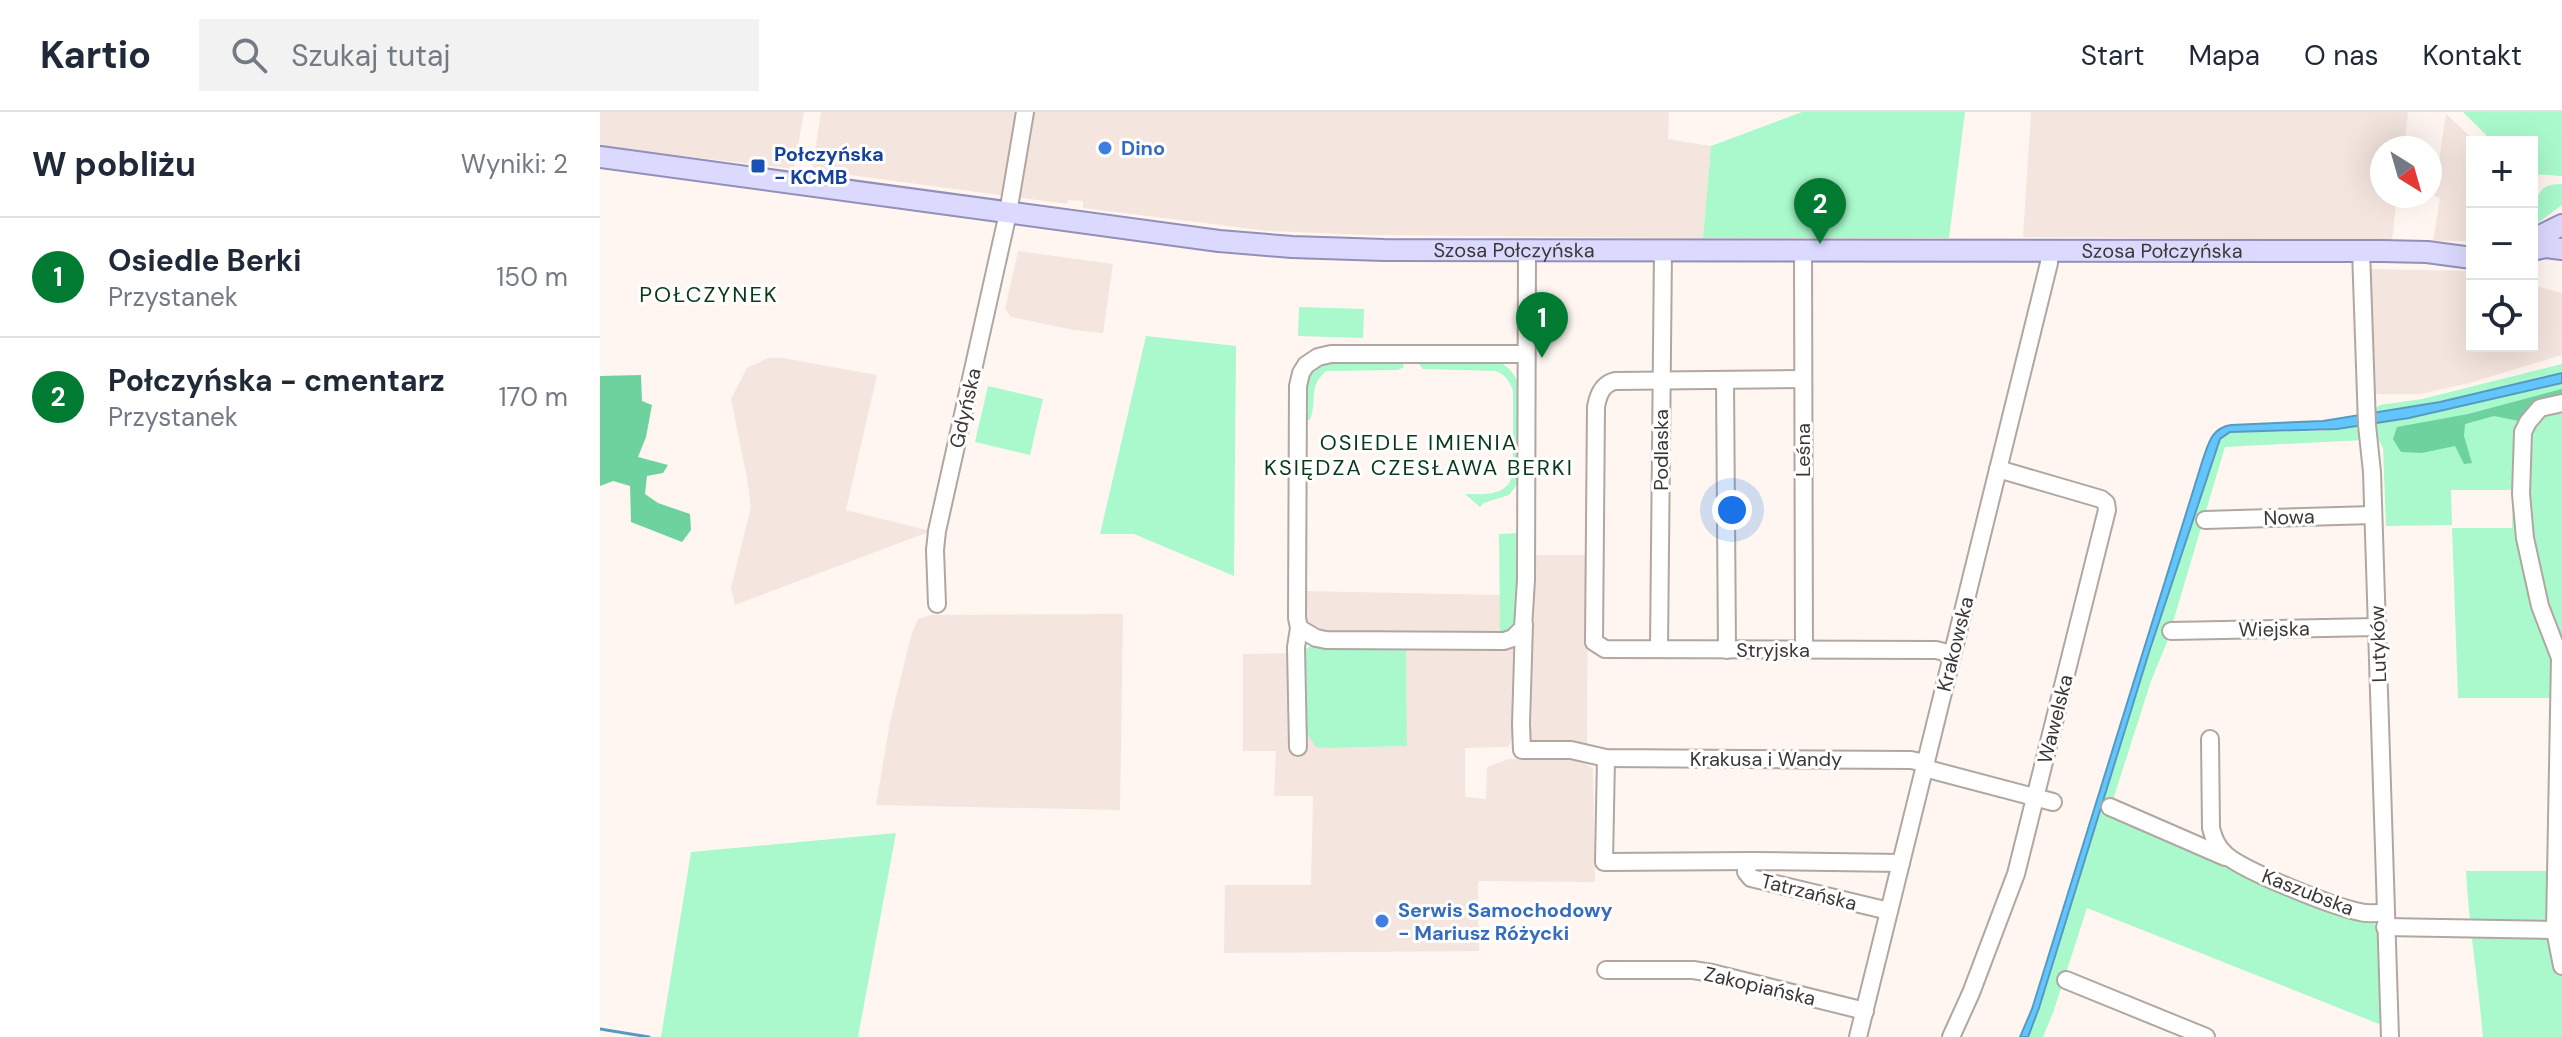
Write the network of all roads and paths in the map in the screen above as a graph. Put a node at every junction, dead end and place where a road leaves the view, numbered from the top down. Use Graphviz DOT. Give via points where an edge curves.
graph roads {
  1 [pos="1025,112"];
  2 [pos="600,157"];
  3 [pos="1008,213"];
  4 [pos="2562,225"];
  5 [pos="2538,237"];
  6 [pos="2466,249"];
  7 [pos="2538,249"];
  8 [pos="2562,249"];
  9 [pos="1527,250"];
  10 [pos="1663,250"];
  11 [pos="1803,250"];
  12 [pos="2049,250"];
  13 [pos="2361,250"];
  14 [pos="2433,253"];
  15 [pos="2466,257"];
  16 [pos="1526,354"];
  17 [pos="1661,379"];
  18 [pos="1803,379"];
  19 [pos="1725,380"];
  20 [pos="2562,403"];
  21 [pos="1998,469"];
  22 [pos="2373,515"];
  23 [pos="2205,520"];
  24 [pos="937,604"];
  25 [pos="1524,621"];
  26 [pos="2377,627"];
  27 [pos="1299,628"];
  28 [pos="2171,631"];
  29 [pos="1659,649"];
  30 [pos="1727,650"];
  31 [pos="1804,650"];
  32 [pos="1952,654"];
  33 [pos="2561,689"];
  34 [pos="2210,739"];
  35 [pos="1298,747"];
  36 [pos="1606,758"];
  37 [pos="1924,766"];
  38 [pos="2035,797"];
  39 [pos="2053,802"];
  40 [pos="2110,807"];
  41 [pos="1754,861"];
  42 [pos="2233,861"];
  43 [pos="1901,863"];
  44 [pos="1889,911"];
  45 [pos="2385,920"];
  46 [pos="2555,930"];
  47 [pos="2562,966"];
  48 [pos="1606,970"];
  49 [pos="2066,980"];
  50 [pos="1865,1011"];
  51 [pos="1858,1037"];
  52 [pos="1951,1037"];
  53 [pos="2205,1037"];
  54 [pos="2390,1037"];
  1 -- 3 [label="street, Gdyńska"];
  2 -- 3 [label="main road, Szosa Połczyńska"];
  3 -- 9 [label="main road, Szosa Połczyńska" via="1292,247"];
  3 -- 24 [label="street, Gdyńska" via="937,531"];
  4 -- 5 [label="main road"];
  6 -- 14 [label="main road, Szosa Połczyńska"];
  7 -- 8 [label="main road"];
  9 -- 10 [label="main road, Szosa Połczyńska"];
  9 -- 16 [label="street"];
  10 -- 11 [label="main road, Szosa Połczyńska"];
  10 -- 17 [label="street, Podlaska"];
  11 -- 12 [label="main road, Szosa Połczyńska"];
  11 -- 18 [label="street, Leśna"];
  12 -- 13 [label="main road, Szosa Połczyńska"];
  12 -- 21 [label="street, Krakowska"];
  13 -- 14 [label="main road, Szosa Połczyńska"];
  13 -- 22 [label="street, Lutyków"];
  14 -- 15 [label="main road, Szosa Połczyńska"];
  16 -- 25 [label="street"];
  16 -- 27 [label="street" via="1334,354 1306,365 1297,400"];
  17 -- 19 [label="street"];
  17 -- 29 [label="street, Podlaska"];
  17 -- 29 [label="street, Stryjska" via="1612,382 1598,398 1594,642 1605,649"];
  18 -- 19 [label="street"];
  18 -- 31 [label="street, Leśna"];
  19 -- 30 [label="street"];
  20 -- 33 [label="street" via="2540,408 2523,432 2521,494 2540,606 2560,658"];
  21 -- 32 [label="street, Krakowska"];
  21 -- 38 [label="street, Wawelska" via="2101,499 2107,510"];
  22 -- 23 [label="street, Nowa"];
  22 -- 26 [label="street, Lutyków"];
  25 -- 27 [label="street" via="1521,631 1504,641 1326,640"];
  25 -- 36 [label="street, Krakusa i Wandy" via="1522,750 1571,750"];
  26 -- 28 [label="street, Wiejska"];
  26 -- 45 [label="street, Lutyków"];
  27 -- 35 [label="street"];
  29 -- 30 [label="street, Stryjska"];
  30 -- 31 [label="street, Stryjska"];
  31 -- 32 [label="street, Stryjska"];
  32 -- 37 [label="street, Krakowska"];
  33 -- 46 [label="street"];
  34 -- 42 [label="street" via="2211,828 2214,842"];
  36 -- 37 [label="street, Krakusa i Wandy" via="1911,760"];
  36 -- 41 [label="street, Tatrzańska" via="1604,862"];
  37 -- 38 [label="street, Krakusa i Wandy"];
  37 -- 43 [label="street, Krakowska"];
  38 -- 39 [label="street, Krakusa i Wandy"];
  38 -- 52 [label="street, Wawelska" via="2016,874"];
  40 -- 42 [label="street, Kaszubska"];
  41 -- 43 [label="street, Tatrzańska"];
  41 -- 44 [label="street, Tatrzańska" via="1746,867 1751,878"];
  42 -- 45 [label="street, Kaszubska"];
  43 -- 44 [label="street, Krakowska"];
  44 -- 50 [label="street, Krakowska"];
  45 -- 46 [label="street, Kaszubska"];
  45 -- 54 [label="street, Lutyków"];
  46 -- 47 [label="street"];
  48 -- 50 [label="street, Zakopiańska" via="1712,973"];
  49 -- 53 [label="street"];
  50 -- 51 [label="street, Krakowska"];
}
